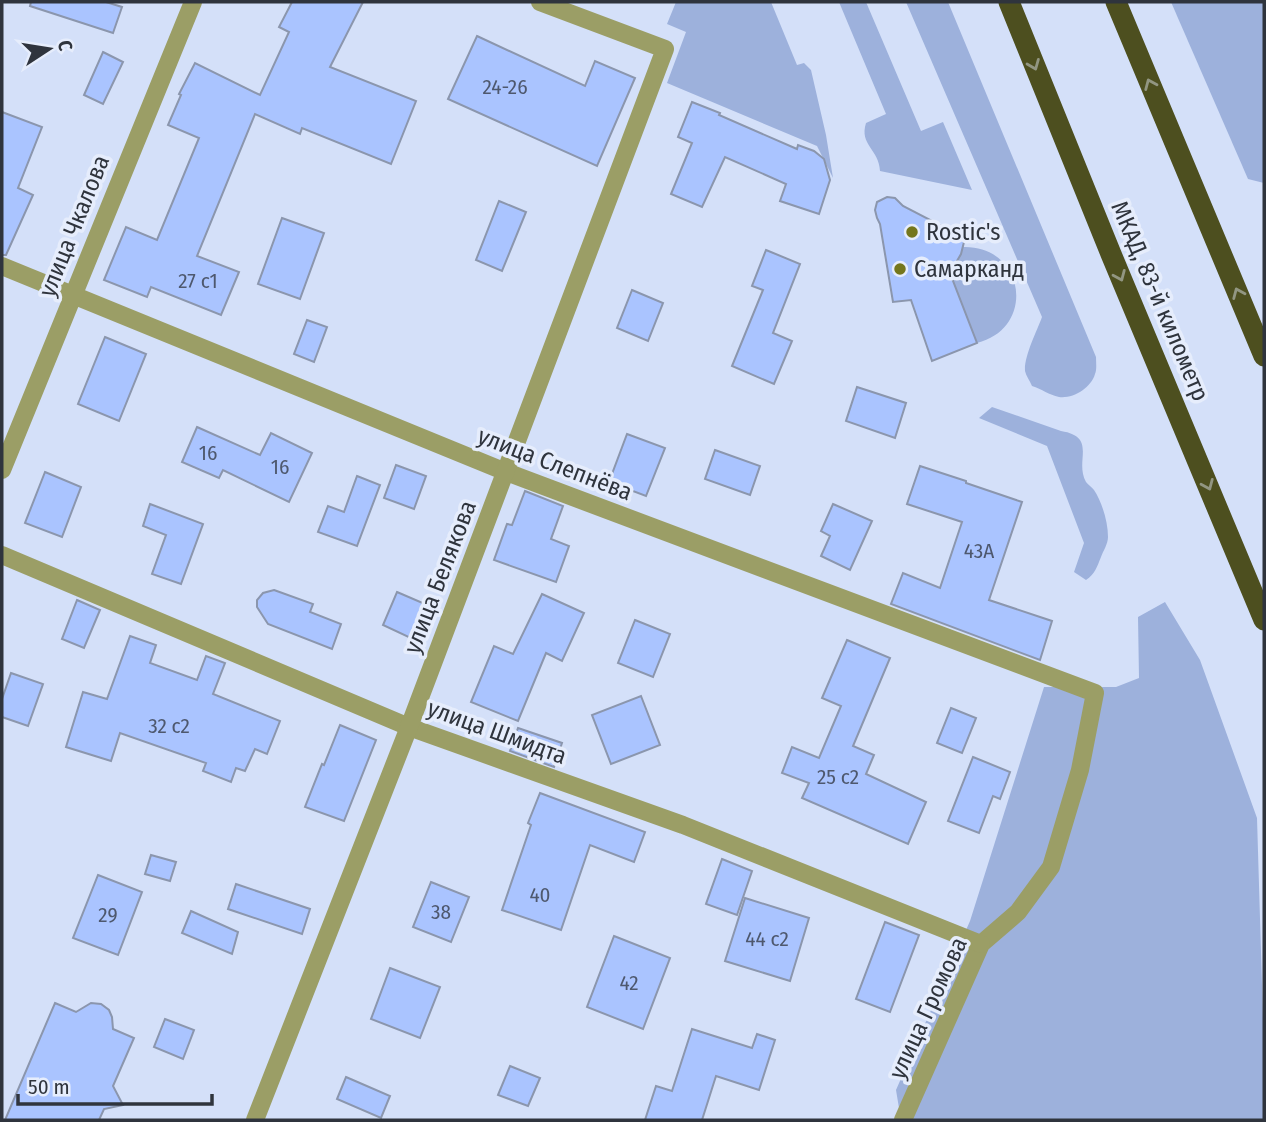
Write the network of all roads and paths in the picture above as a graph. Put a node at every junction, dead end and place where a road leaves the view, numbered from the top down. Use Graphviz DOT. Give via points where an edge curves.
graph roads {
  1 [pos="193,2"];
  2 [pos="540,2"];
  3 [pos="1009,2"];
  4 [pos="1116,2"];
  5 [pos="2,266"];
  6 [pos="73,295"];
  7 [pos="1264,356"];
  8 [pos="2,470"];
  9 [pos="506,472"];
  10 [pos="2,555"];
  11 [pos="1264,620"];
  12 [pos="1096,693"];
  13 [pos="409,727"];
  14 [pos="981,944"];
  15 [pos="255,1120"];
  16 [pos="903,1120"];
  1 -- 6 [label="street, улица Чкалова"];
  2 -- 9 [label="street, улица Белякова" via="665,49"];
  3 -- 11 [label="highway, МКАД, 83-й километр, one-way"];
  7 -- 4 [label="highway, one-way"];
  5 -- 6 [label="street, улица Слепнёва"];
  6 -- 8 [label="street, улица Чкалова"];
  6 -- 9 [label="street, улица Слепнёва"];
  9 -- 12 [label="street, улица Слепнёва"];
  9 -- 13 [label="street, улица Белякова"];
  10 -- 13 [label="street, улица Шмидта"];
  12 -- 14 [label="street, улица Громова" via="1080,770 1051,867 1018,912"];
  13 -- 14 [label="street, улица Шмидта" via="683,825"];
  13 -- 15 [label="street, улица Белякова"];
  14 -- 16 [label="street, улица Громова"];
}
